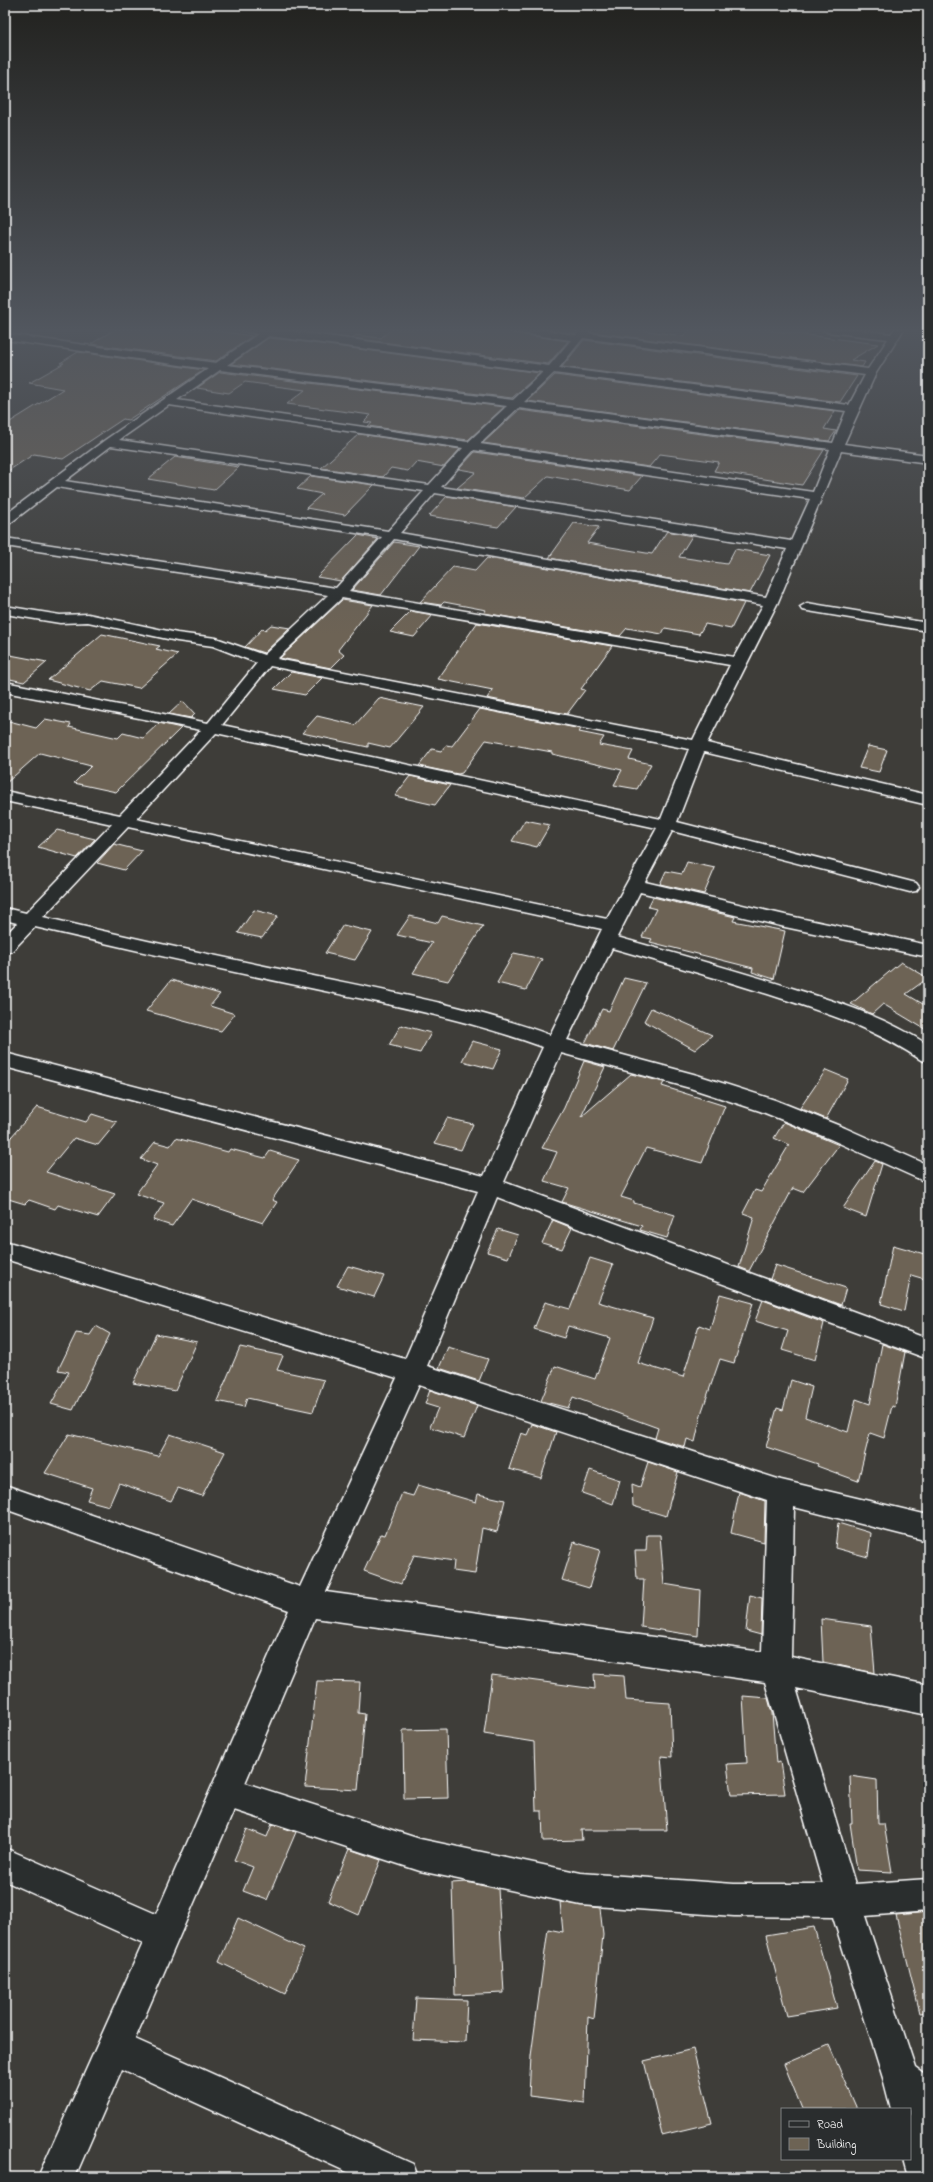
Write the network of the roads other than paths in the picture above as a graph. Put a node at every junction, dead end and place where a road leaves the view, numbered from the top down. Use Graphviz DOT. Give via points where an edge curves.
graph roads {
  1 [pos="125,431"];
  2 [pos="372,431"];
  3 [pos="487,431"];
  4 [pos="716,431"];
  5 [pos="844,431"];
  6 [pos="109,442"];
  7 [pos="472,445"];
  8 [pos="837,447"];
  9 [pos="928,459"];
  10 [pos="53,483"];
  11 [pos="432,489"];
  12 [pos="817,496"];
  13 [pos="5,521"];
  14 [pos="391,535"];
  15 [pos="5,542"];
  16 [pos="795,546"];
  17 [pos="339,593"];
  18 [pos="771,602"];
  19 [pos="807,607"];
  20 [pos="5,610"];
  21 [pos="928,627"];
  22 [pos="266,660"];
  23 [pos="739,662"];
  24 [pos="5,688"];
  25 [pos="212,728"];
  26 [pos="698,746"];
  27 [pos="5,796"];
  28 [pos="928,800"];
  29 [pos="123,822"];
  30 [pos="667,825"];
  31 [pos="635,885"];
  32 [pos="910,887"];
  33 [pos="5,914"];
  34 [pos="30,920"];
  35 [pos="609,933"];
  36 [pos="5,947"];
  37 [pos="928,951"];
  38 [pos="555,1044"];
  39 [pos="928,1055"];
  40 [pos="5,1060"];
  41 [pos="928,1175"];
  42 [pos="491,1186"];
  43 [pos="5,1250"];
  44 [pos="928,1349"];
  45 [pos="412,1372"];
  46 [pos="781,1492"];
  47 [pos="5,1497"];
  48 [pos="928,1528"];
  49 [pos="307,1603"];
  50 [pos="776,1669"];
  51 [pos="928,1700"];
  52 [pos="226,1792"];
  53 [pos="5,1864"];
  54 [pos="928,1895"];
  55 [pos="844,1901"];
  56 [pos="164,1935"];
  57 [pos="114,2047"];
  58 [pos="905,2094"];
  59 [pos="928,2099"];
  60 [pos="911,2117"];
  61 [pos="56,2177"];
  62 [pos="400,2177"];
  63 [pos="926,2177"];
  1 -- 6 [label="street"];
  2 -- 7 [label="street"];
  3 -- 7 [label="street"];
  4 -- 8 [label="street"];
  5 -- 8 [label="street"];
  6 -- 10 [label="street"];
  6 -- 11 [label="street"];
  7 -- 11 [label="street"];
  7 -- 12 [label="street"];
  8 -- 9 [label="street"];
  8 -- 12 [label="street"];
  10 -- 13 [label="street"];
  10 -- 14 [label="street"];
  11 -- 14 [label="street"];
  11 -- 16 [label="street"];
  12 -- 16 [label="street"];
  14 -- 17 [label="street"];
  14 -- 18 [label="street"];
  15 -- 17 [label="street"];
  16 -- 18 [label="street"];
  17 -- 22 [label="street"];
  17 -- 23 [label="street"];
  18 -- 23 [label="street"];
  19 -- 21 [label="street"];
  20 -- 22 [label="street" via="60,619 88,618 178,637 216,642"];
  22 -- 25 [label="street"];
  22 -- 26 [label="street"];
  23 -- 26 [label="street"];
  24 -- 25 [label="street"];
  25 -- 29 [label="street"];
  25 -- 30 [label="street"];
  26 -- 28 [label="street"];
  26 -- 30 [label="street"];
  27 -- 29 [label="street"];
  29 -- 34 [label="street"];
  29 -- 35 [label="street"];
  30 -- 31 [label="street"];
  30 -- 32 [label="street"];
  31 -- 35 [label="street"];
  31 -- 37 [label="street" via="785,921"];
  33 -- 34 [label="street"];
  34 -- 36 [label="street"];
  34 -- 38 [label="street" via="291,978 436,1007 510,1027"];
  35 -- 38 [label="street"];
  35 -- 39 [label="street" via="849,1012 915,1045"];
  38 -- 41 [label="street" via="745,1097 834,1131"];
  38 -- 42 [label="street"];
  40 -- 42 [label="street"];
  42 -- 44 [label="street"];
  42 -- 45 [label="street"];
  43 -- 45 [label="street"];
  45 -- 46 [label="street"];
  45 -- 49 [label="street"];
  46 -- 48 [label="street"];
  46 -- 50 [label="street"];
  47 -- 49 [label="street"];
  49 -- 50 [label="street"];
  49 -- 52 [label="street"];
  50 -- 51 [label="street"];
  50 -- 55 [label="street"];
  52 -- 55 [label="street" via="420,1854 581,1889 734,1900"];
  52 -- 56 [label="street"];
  53 -- 56 [label="street"];
  54 -- 55 [label="street"];
  55 -- 58 [label="street"];
  56 -- 57 [label="street"];
  57 -- 61 [label="street"];
  57 -- 62 [label="street"];
  58 -- 59 [label="street"];
  60 -- 63 [label="street"];
}
